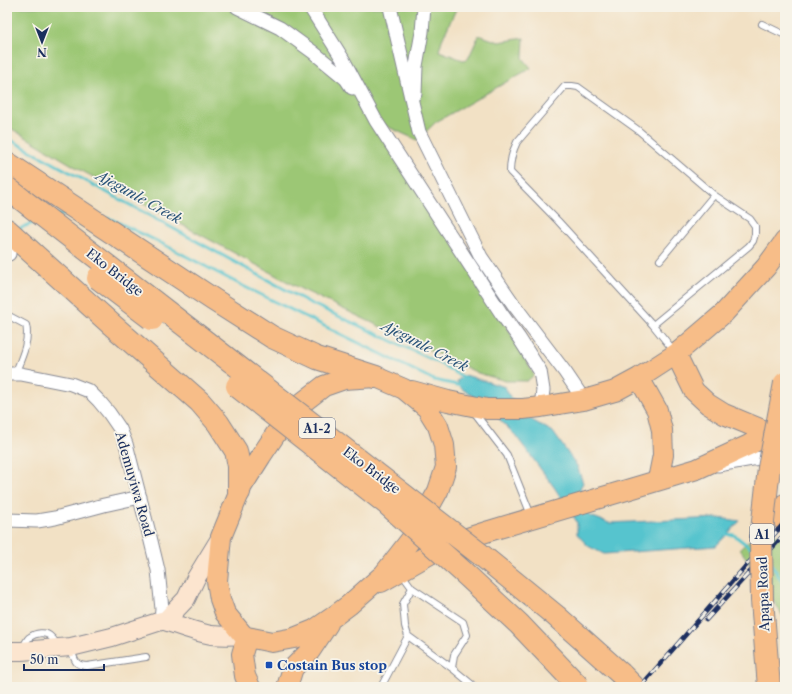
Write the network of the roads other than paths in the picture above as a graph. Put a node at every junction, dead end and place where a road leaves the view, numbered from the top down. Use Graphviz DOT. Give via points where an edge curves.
graph roads {
  1 [pos="237,7"];
  2 [pos="310,7"];
  3 [pos="390,7"];
  4 [pos="424,7"];
  5 [pos="762,24"];
  6 [pos="785,36"];
  7 [pos="415,113"];
  8 [pos="376,121"];
  9 [pos="7,163"];
  10 [pos="7,188"];
  11 [pos="714,195"];
  12 [pos="7,208"];
  13 [pos="7,230"];
  14 [pos="785,241"];
  15 [pos="660,260"];
  16 [pos="514,305"];
  17 [pos="500,313"];
  18 [pos="11,317"];
  19 [pos="653,325"];
  20 [pos="676,354"];
  21 [pos="12,374"];
  22 [pos="376,377"];
  23 [pos="639,378"];
  24 [pos="785,383"];
  25 [pos="404,389"];
  26 [pos="584,400"];
  27 [pos="478,407"];
  28 [pos="532,408"];
  29 [pos="780,431"];
  30 [pos="785,456"];
  31 [pos="697,469"];
  32 [pos="658,480"];
  33 [pos="239,492"];
  34 [pos="140,497"];
  35 [pos="785,505"];
  36 [pos="532,518"];
  37 [pos="7,520"];
  38 [pos="785,521"];
  39 [pos="221,537"];
  40 [pos="400,572"];
  41 [pos="412,588"];
  42 [pos="363,592"];
  43 [pos="333,617"];
  44 [pos="163,621"];
  45 [pos="245,636"];
  46 [pos="408,636"];
  47 [pos="65,647"];
  48 [pos="14,651"];
  49 [pos="146,657"];
  50 [pos="452,668"];
  51 [pos="250,687"];
  52 [pos="287,687"];
  53 [pos="381,687"];
  54 [pos="475,687"];
  55 [pos="579,687"];
  56 [pos="634,687"];
  57 [pos="769,687"];
  1 -- 8 [label="street" via="280,28 346,79"];
  2 -- 8 [label="street" via="344,61"];
  3 -- 7 [label="street"];
  4 -- 7 [label="street" via="416,66"];
  5 -- 6 [label="lane"];
  7 -- 16 [label="street" via="419,132 481,257"];
  8 -- 17 [label="street"];
  9 -- 22 [label="highway" via="272,337 318,358"];
  10 -- 56 [label="highway, Eko Bridge / A1-2, bridge" via="480,554 556,616"];
  11 -- 15 [label="lane"];
  11 -- 19 [label="lane" via="750,219 755,226 753,241"];
  11 -- 19 [label="lane" via="638,130 578,87 565,86 517,142 512,152 510,172"];
  12 -- 55 [label="highway, Eko Bridge / A1-2, bridge" via="386,502 519,624"];
  13 -- 33 [label="highway" via="200,402 218,423 236,451"];
  14 -- 20 [label="main road" via="766,267 724,313"];
  16 -- 17 [label="street"];
  16 -- 26 [label="street" via="566,372"];
  17 -- 28 [label="street" via="540,371 543,390"];
  18 -- 21 [label="lane" via="26,325 28,332 21,359"];
  19 -- 20 [label="lane"];
  20 -- 23 [label="main road"];
  20 -- 29 [label="main road" via="694,391 708,404 724,414"];
  21 -- 34 [label="street, Ademuyiwa Road" via="71,384 89,391 120,429"];
  22 -- 25 [label="main road"];
  22 -- 33 [label="main road" via="344,379 324,386 302,403 283,423"];
  23 -- 26 [label="main road" via="614,391"];
  23 -- 32 [label="main road" via="656,410 662,430 663,454"];
  24 -- 57 [label="highway, Apapa Road / A1, bridge" via="769,468 761,538 762,600"];
  25 -- 27 [label="main road"];
  25 -- 42 [label="main road" via="427,408 438,426 444,445 446,467 438,491 412,538 384,574"];
  26 -- 28 [label="main road"];
  27 -- 28 [label="main road"];
  27 -- 36 [label="lane" via="507,455"];
  29 -- 31 [label="main road"];
  30 -- 31 [label="street"];
  31 -- 32 [label="main road"];
  32 -- 36 [label="main road"];
  33 -- 39 [label="main road"];
  34 -- 37 [label="street" via="55,518 37,521"];
  34 -- 44 [label="street, Ademuyiwa Road" via="158,570"];
  35 -- 38 [label="highway, A1"];
  36 -- 40 [label="main road" via="446,545"];
  39 -- 44 [label="street" via="186,598"];
  39 -- 45 [label="main road" via="217,581 220,599 225,613"];
  40 -- 41 [label="lane"];
  40 -- 42 [label="main road"];
  41 -- 46 [label="lane" via="403,604"];
  41 -- 50 [label="lane" via="463,622 467,635 454,655"];
  42 -- 43 [label="main road"];
  43 -- 45 [label="main road" via="314,630 294,638 272,642"];
  43 -- 52 [label="main road" via="310,651 294,668"];
  44 -- 45 [label="street" via="200,633"];
  44 -- 47 [label="street" via="112,637"];
  45 -- 51 [label="main road" via="242,654 245,676"];
  46 -- 50 [label="lane"];
  46 -- 53 [label="lane"];
  47 -- 48 [label="street"];
  47 -- 49 [label="lane" via="76,662 88,666"];
  50 -- 54 [label="lane"];
}
